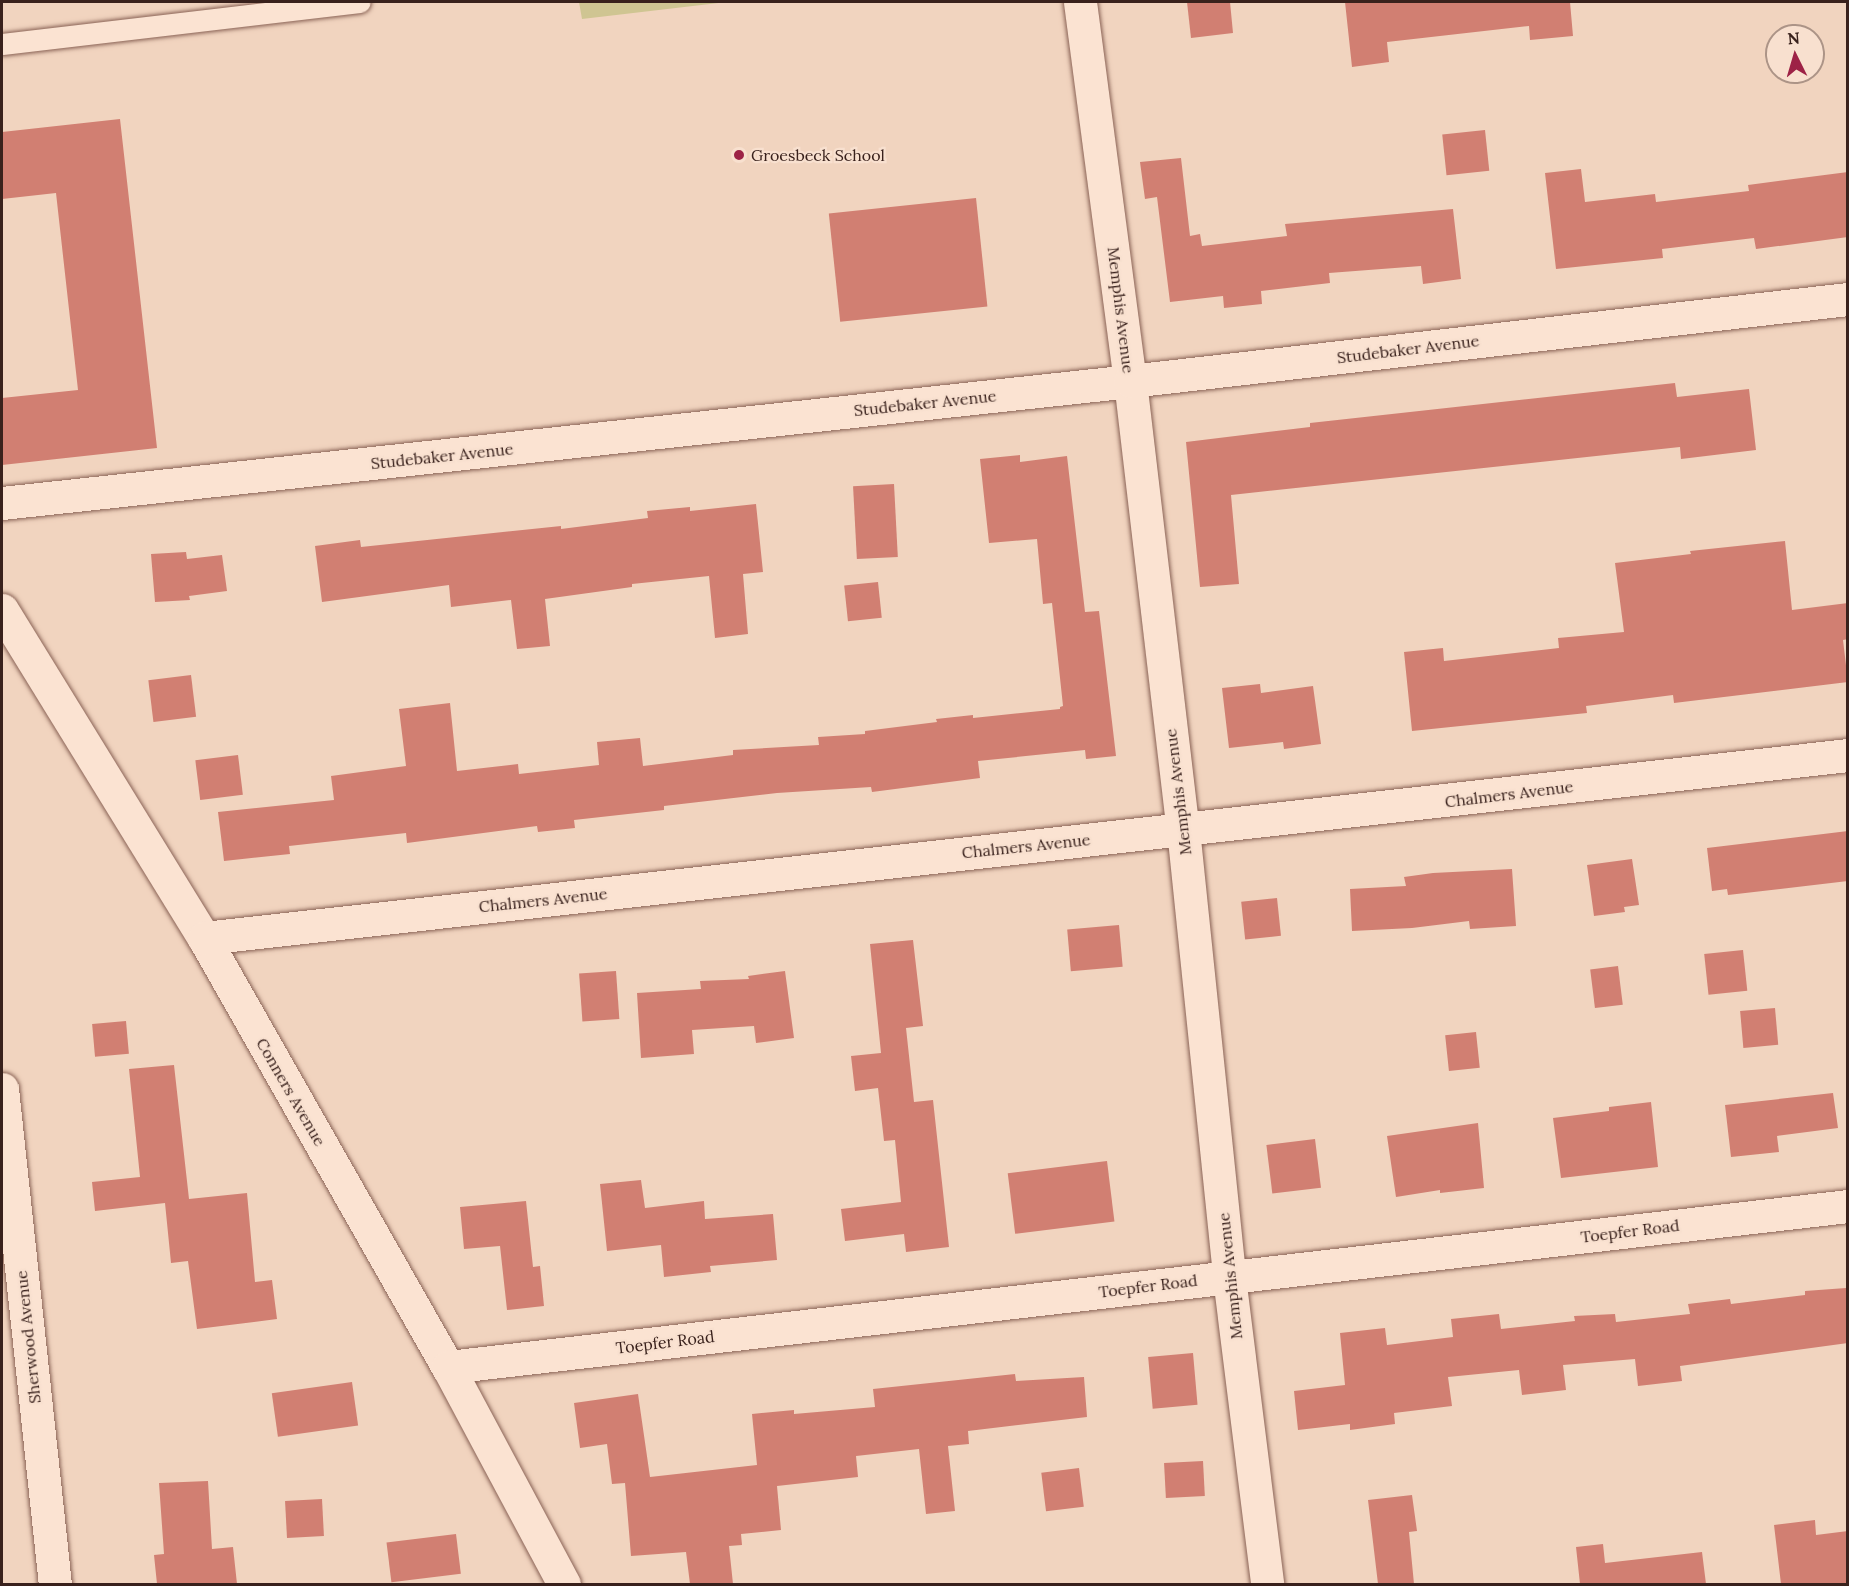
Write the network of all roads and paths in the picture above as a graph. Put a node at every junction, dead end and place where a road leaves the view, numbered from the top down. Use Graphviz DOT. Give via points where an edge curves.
graph roads {
  1 [pos="360,2"];
  2 [pos="1080,2"];
  3 [pos="2,44"];
  4 [pos="1848,299"];
  5 [pos="1130,381"];
  6 [pos="2,503"];
  7 [pos="2,610"];
  8 [pos="1848,756"];
  9 [pos="1183,829"];
  10 [pos="204,938"];
  11 [pos="2,1089"];
  12 [pos="1848,1206"];
  13 [pos="1229,1277"];
  14 [pos="448,1367"];
  15 [pos="55,1584"];
  16 [pos="564,1584"];
  17 [pos="1267,1584"];
  1 -- 3 [label="lane"];
  2 -- 5 [label="street, Memphis Avenue"];
  4 -- 5 [label="street, Studebaker Avenue"];
  5 -- 6 [label="street, Studebaker Avenue"];
  5 -- 9 [label="street, Memphis Avenue"];
  7 -- 10 [label="street, Conners Avenue"];
  8 -- 9 [label="street, Chalmers Avenue"];
  9 -- 10 [label="street, Chalmers Avenue"];
  9 -- 13 [label="street, Memphis Avenue"];
  10 -- 14 [label="street, Conners Avenue"];
  11 -- 15 [label="street, Sherwood Avenue"];
  12 -- 13 [label="street, Toepfer Road"];
  13 -- 14 [label="street, Toepfer Road"];
  13 -- 17 [label="street, Memphis Avenue"];
  14 -- 16 [label="street, Conners Avenue"];
}
